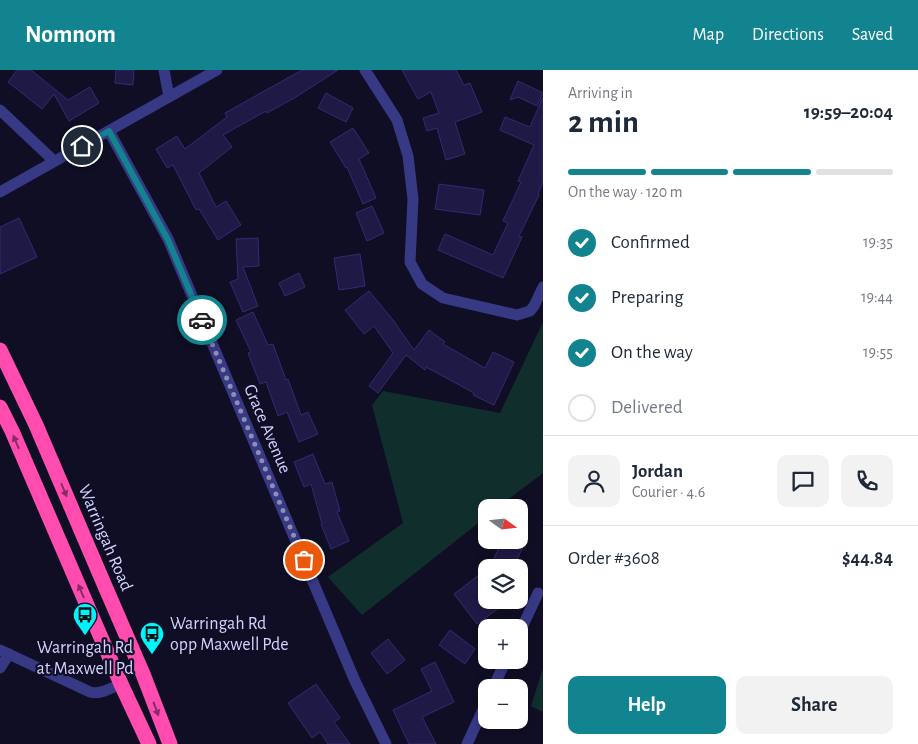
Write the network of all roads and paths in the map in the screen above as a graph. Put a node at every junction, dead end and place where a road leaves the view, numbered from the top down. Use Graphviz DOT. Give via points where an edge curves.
graph roads {
  1 [pos="164,70"];
  2 [pos="217,70"];
  3 [pos="365,70"];
  4 [pos="169,97"];
  5 [pos="0,110"];
  6 [pos="109,131"];
  7 [pos="54,161"];
  8 [pos="0,192"];
  9 [pos="543,286"];
  10 [pos="0,350"];
  11 [pos="0,407"];
  12 [pos="538,593"];
  13 [pos="526,619"];
  14 [pos="5,652"];
  15 [pos="0,668"];
  16 [pos="143,674"];
  17 [pos="121,684"];
  18 [pos="478,720"];
  19 [pos="148,744"];
  20 [pos="170,744"];
  21 [pos="386,744"];
  22 [pos="467,744"];
  1 -- 4 [label="street"];
  2 -- 4 [label="street"];
  3 -- 9 [label="street" via="397,120 408,156 413,199 410,262 422,284 443,298 517,315 530,312"];
  4 -- 6 [label="street"];
  5 -- 7 [label="street"];
  6 -- 7 [label="street"];
  6 -- 21 [label="street, Grace Avenue" via="168,240 352,672"];
  7 -- 8 [label="street"];
  10 -- 16 [label="highway, Warringah Road, one-way" via="36,425"];
  17 -- 11 [label="highway, one-way"];
  12 -- 13 [label="street"];
  14 -- 15 [label="street"];
  14 -- 17 [label="street" via="90,692 99,693"];
  16 -- 17 [label="highway"];
  16 -- 20 [label="highway, Warringah Road, one-way"];
  17 -- 19 [label="highway"];
  18 -- 22 [label="street"];
}
